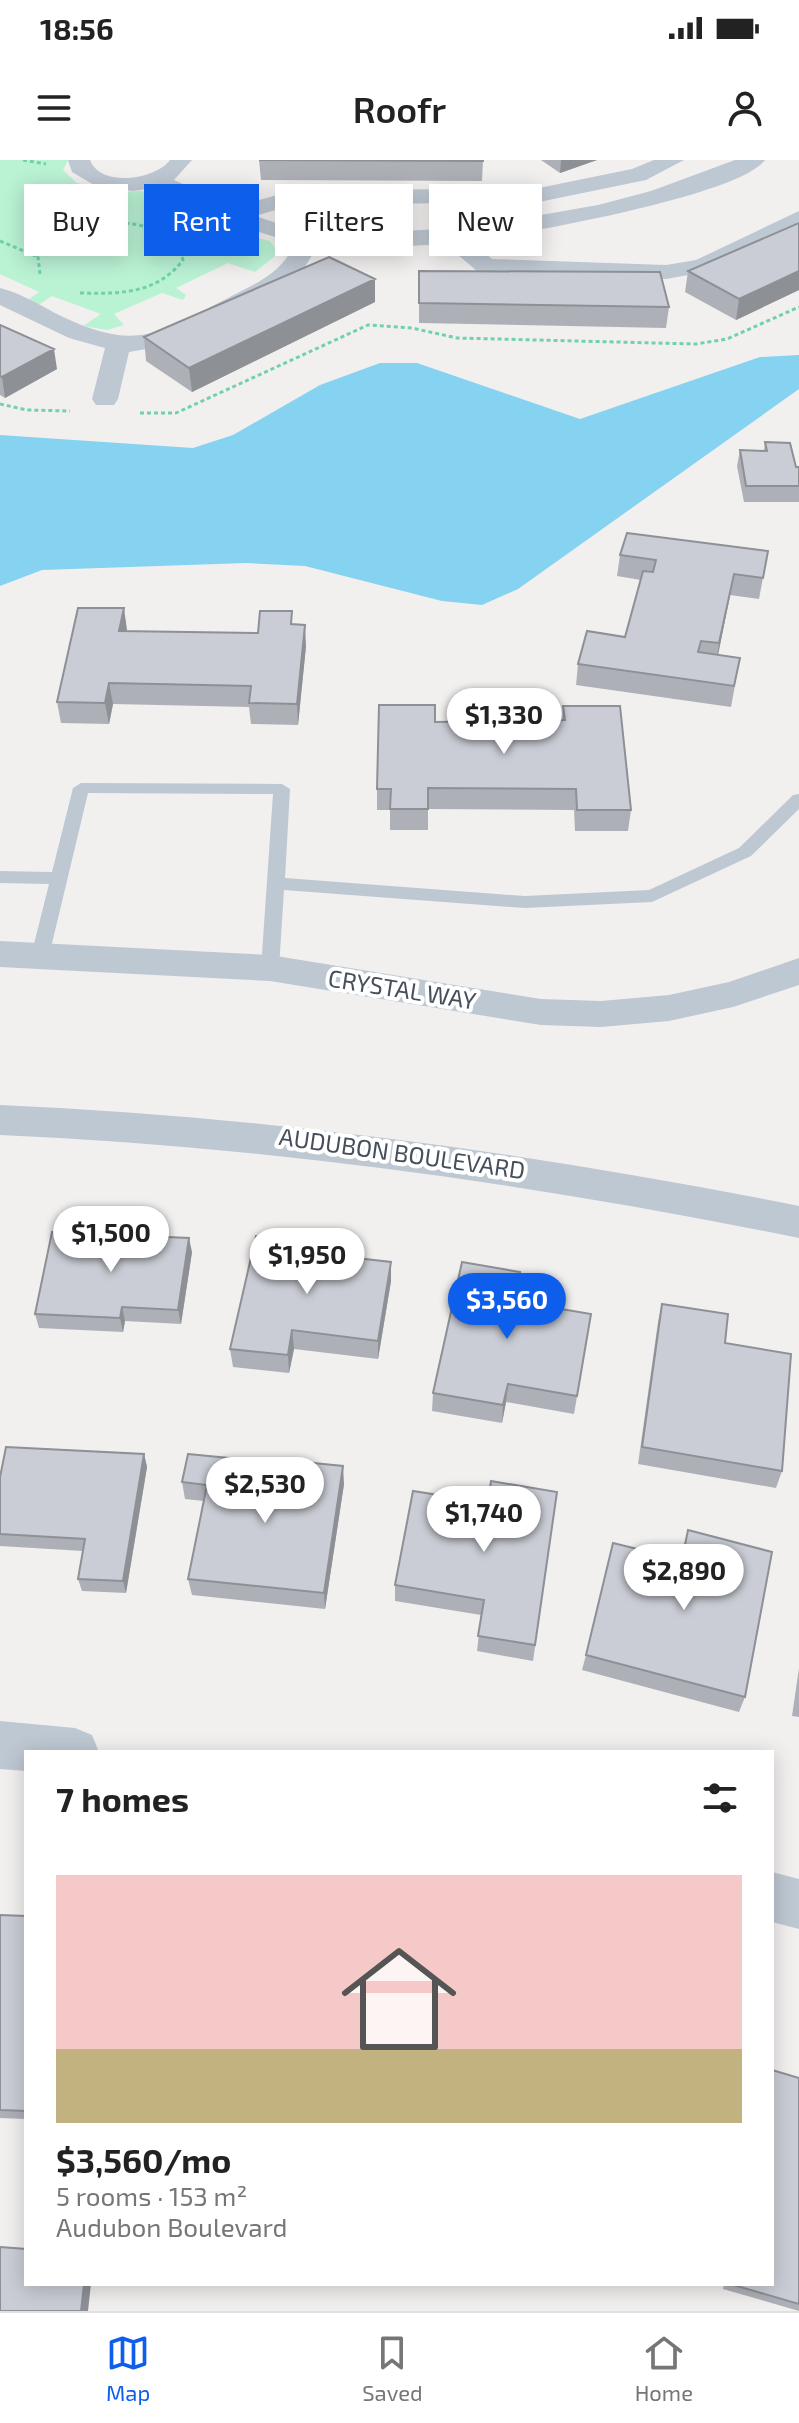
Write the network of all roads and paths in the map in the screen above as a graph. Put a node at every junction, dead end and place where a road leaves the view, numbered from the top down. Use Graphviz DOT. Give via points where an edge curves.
graph roads {
  1 [pos="23,160"];
  2 [pos="79,160"];
  3 [pos="181,160"];
  4 [pos="673,160"];
  5 [pos="754,160"];
  6 [pos="47,164"];
  7 [pos="156,180"];
  8 [pos="165,184"];
  9 [pos="259,208"];
  10 [pos="799,218"];
  11 [pos="542,222"];
  12 [pos="128,224"];
  13 [pos="0,241"];
  14 [pos="302,256"];
  15 [pos="474,256"];
  16 [pos="38,257"];
  17 [pos="48,283"];
  18 [pos="69,291"];
  19 [pos="0,295"];
  20 [pos="799,307"];
  21 [pos="119,342"];
  22 [pos="235,386"];
  23 [pos="105,399"];
  24 [pos="799,799"];
  25 [pos="0,877"];
  26 [pos="59,878"];
  27 [pos="276,883"];
  28 [pos="0,954"];
  29 [pos="40,956"];
  30 [pos="270,968"];
  31 [pos="799,971"];
  32 [pos="0,1120"];
  33 [pos="799,1222"];
  34 [pos="0,1745"];
  35 [pos="54,1750"];
  36 [pos="774,1898"];
  37 [pos="799,1904"];
  1 -- 6 [label="path"];
  2 -- 7 [label="street" via="95,179 125,184"];
  3 -- 7 [label="street"];
  4 -- 9 [label="street" via="638,175 548,194 295,197"];
  5 -- 11 [label="street" via="684,191"];
  7 -- 8 [label="street"];
  10 -- 15 [label="street" via="702,266 666,272 486,266"];
  12 -- 18 [label="path" via="167,235 181,250 178,269 156,286 119,294"];
  13 -- 16 [label="path"];
  14 -- 21 [label="street" via="284,279 162,341"];
  16 -- 17 [label="path" via="37,267"];
  19 -- 21 [label="street" via="92,339"];
  20 -- 22 [label="path" via="727,339 696,344 457,338 368,325"];
  21 -- 23 [label="street"];
  24 -- 27 [label="lane" via="745,852 652,896 525,902"];
  25 -- 26 [label="lane"];
  26 -- 27 [label="lane" via="81,788 282,789"];
  26 -- 29 [label="lane"];
  27 -- 30 [label="lane"];
  28 -- 29 [label="street, CRYSTAL WAY"];
  29 -- 30 [label="street, CRYSTAL WAY"];
  30 -- 31 [label="street, CRYSTAL WAY" via="541,1012 601,1014 720,997"];
  32 -- 33 [label="street, AUDUBON BOULEVARD" via="265,1135 455,1158"];
  34 -- 35 [label="street"];
  36 -- 37 [label="street"];
}
